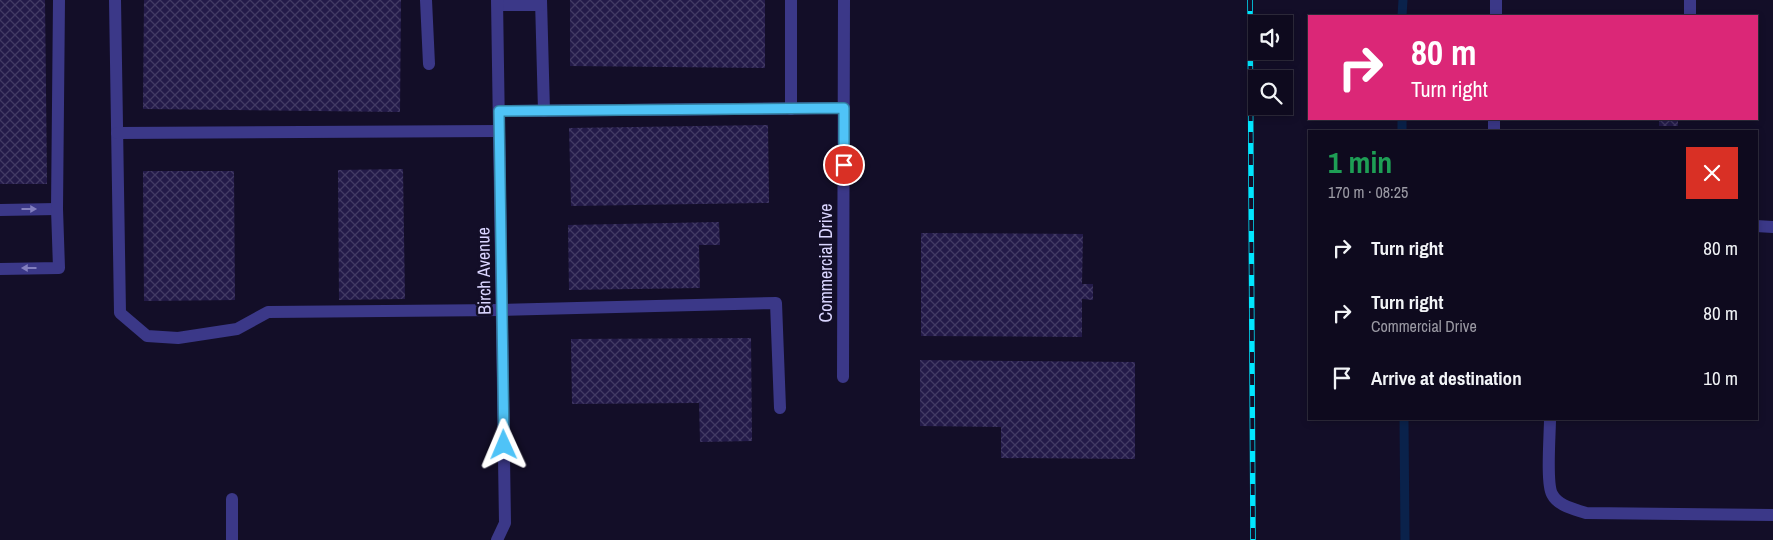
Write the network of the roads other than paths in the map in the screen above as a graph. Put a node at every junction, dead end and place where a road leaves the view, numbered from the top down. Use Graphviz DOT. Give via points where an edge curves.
graph roads {
  1 [pos="59,0"];
  2 [pos="115,0"];
  3 [pos="426,0"];
  4 [pos="791,0"];
  5 [pos="844,0"];
  6 [pos="1496,0"];
  7 [pos="1690,0"];
  8 [pos="541,2"];
  9 [pos="498,3"];
  10 [pos="1496,15"];
  11 [pos="1690,15"];
  12 [pos="429,64"];
  13 [pos="792,108"];
  14 [pos="844,108"];
  15 [pos="499,111"];
  16 [pos="544,111"];
  17 [pos="499,131"];
  18 [pos="117,133"];
  19 [pos="57,209"];
  20 [pos="0,210"];
  21 [pos="1758,226"];
  22 [pos="1773,227"];
  23 [pos="0,268"];
  24 [pos="502,310"];
  25 [pos="843,377"];
  26 [pos="780,408"];
  27 [pos="1550,420"];
  28 [pos="232,500"];
  29 [pos="1773,515"];
  30 [pos="232,540"];
  31 [pos="496,540"];
  1 -- 19 [label="street"];
  2 -- 18 [label="street"];
  3 -- 12 [label="street"];
  4 -- 13 [label="street"];
  5 -- 14 [label="street, Commercial Drive"];
  6 -- 10 [label="street"];
  7 -- 11 [label="street"];
  8 -- 9 [label="street"];
  8 -- 16 [label="street"];
  9 -- 15 [label="street, Birch Avenue"];
  13 -- 14 [label="street"];
  13 -- 16 [label="street"];
  14 -- 25 [label="street, Commercial Drive"];
  15 -- 16 [label="street"];
  15 -- 17 [label="street, Birch Avenue"];
  17 -- 18 [label="street"];
  17 -- 24 [label="street, Birch Avenue"];
  18 -- 24 [label="street" via="120,313 147,336 178,338 237,329 268,312"];
  20 -- 19 [label="street, one-way"];
  19 -- 23 [label="street, one-way" via="59,268"];
  21 -- 22 [label="street"];
  24 -- 26 [label="street" via="776,303"];
  24 -- 31 [label="street, Birch Avenue" via="505,523"];
  27 -- 29 [label="street" via="1552,494 1565,506 1586,513"];
  28 -- 30 [label="street"];
}
